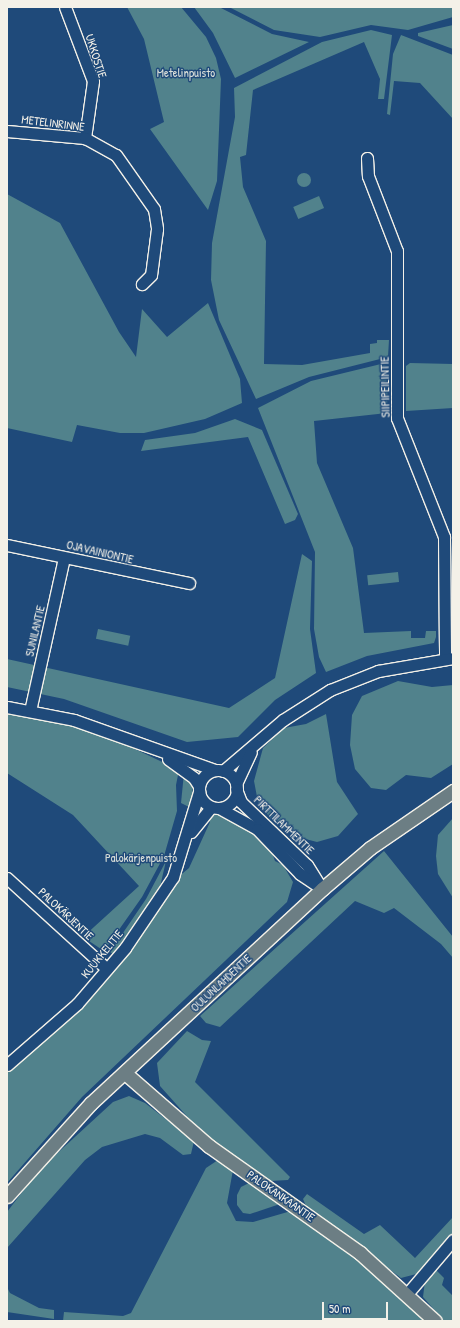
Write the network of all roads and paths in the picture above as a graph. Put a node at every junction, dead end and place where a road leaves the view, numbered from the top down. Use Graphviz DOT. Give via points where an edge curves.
graph roads {
  1 [pos="65,7"];
  2 [pos="7,131"];
  3 [pos="85,138"];
  4 [pos="366,158"];
  5 [pos="142,284"];
  6 [pos="7,545"];
  7 [pos="64,558"];
  8 [pos="188,583"];
  9 [pos="449,659"];
  10 [pos="7,707"];
  11 [pos="30,710"];
  12 [pos="254,748"];
  13 [pos="152,750"];
  14 [pos="219,771"];
  15 [pos="236,787"];
  16 [pos="199,789"];
  17 [pos="453,791"];
  18 [pos="215,807"];
  19 [pos="188,837"];
  20 [pos="7,878"];
  21 [pos="322,889"];
  22 [pos="107,969"];
  23 [pos="7,1065"];
  24 [pos="125,1073"];
  25 [pos="7,1196"];
  26 [pos="453,1240"];
  27 [pos="407,1294"];
  28 [pos="435,1321"];
  1 -- 3 [label="street, UKKOSTIE" via="94,81"];
  2 -- 3 [label="street, METELINRINNE"];
  3 -- 5 [label="street, METELINRINNE" via="116,155 154,209 157,229 151,275"];
  4 -- 9 [label="street, SIIPIPEILINTIE" via="368,176 397,251 397,418 444,537"];
  6 -- 7 [label="street, OJAVAINIONTIE"];
  7 -- 8 [label="street, OJAVAINIONTIE"];
  7 -- 11 [label="street, SUNILANTIE"];
  9 -- 12 [label="street" via="378,671 330,690 283,720"];
  10 -- 11 [label="street"];
  11 -- 13 [label="street" via="74,720"];
  12 -- 14 [label="street"];
  12 -- 15 [label="street"];
  13 -- 14 [label="street"];
  13 -- 16 [label="street" via="184,769"];
  14 -- 15 [label="street"];
  14 -- 16 [label="street" via="205,775"];
  15 -- 18 [label="street" via="232,802"];
  15 -- 21 [label="street, PIRTTILAMMENTIE" via="242,802 307,865"];
  16 -- 18 [label="street"];
  16 -- 19 [label="street, KUUKKELITIE"];
  17 -- 21 [label="main road, OULUNLAHDENTIE" via="370,848"];
  18 -- 19 [label="street, KUUKKELITIE"];
  18 -- 21 [label="street, PIRTTILAMMENTIE" via="257,828 300,874"];
  19 -- 22 [label="street, KUUKKELITIE" via="173,877"];
  20 -- 22 [label="street, PALOKÄRJENTIE"];
  21 -- 24 [label="main road, OULUNLAHDENTIE"];
  22 -- 23 [label="street, KUUKKELITIE" via="72,1009"];
  24 -- 25 [label="main road, OULUNLAHDENTIE" via="64,1131"];
  24 -- 27 [label="main road, PALOKANKAANTIE" via="209,1146 360,1253"];
  26 -- 27 [label="street"];
  27 -- 28 [label="main road, PALOKANKAANTIE"];
}
